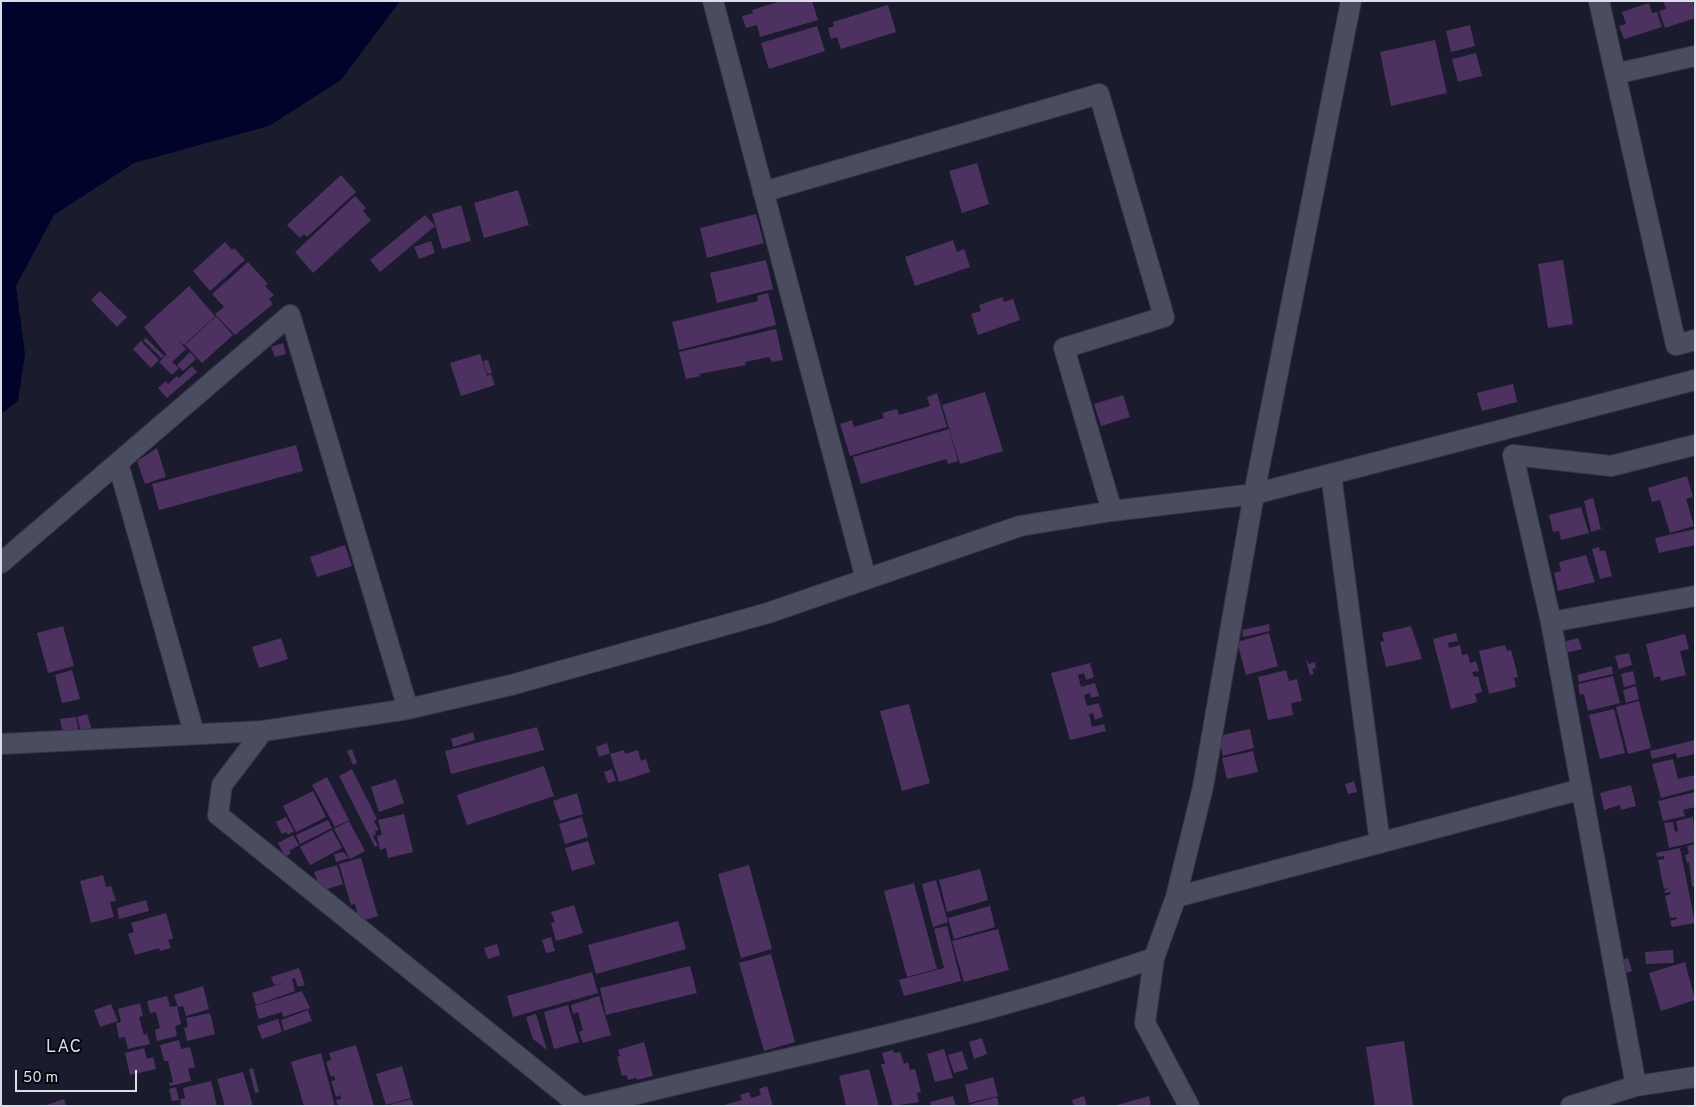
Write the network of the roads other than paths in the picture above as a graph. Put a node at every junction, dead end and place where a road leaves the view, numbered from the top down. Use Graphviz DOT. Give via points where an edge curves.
graph roads {
  1 [pos="713,1"];
  2 [pos="1351,1"];
  3 [pos="1599,1"];
  4 [pos="1695,56"];
  5 [pos="1615,74"];
  6 [pos="763,192"];
  7 [pos="1695,340"];
  8 [pos="1695,380"];
  9 [pos="1695,445"];
  10 [pos="118,463"];
  11 [pos="1331,474"];
  12 [pos="1254,494"];
  13 [pos="1112,511"];
  14 [pos="1,564"];
  15 [pos="866,578"];
  16 [pos="1695,596"];
  17 [pos="1552,622"];
  18 [pos="408,709"];
  19 [pos="263,730"];
  20 [pos="194,733"];
  21 [pos="1,744"];
  22 [pos="1582,789"];
  23 [pos="1380,843"];
  24 [pos="1176,897"];
  25 [pos="1154,958"];
  26 [pos="1695,1076"];
  27 [pos="1636,1086"];
  28 [pos="580,1106"];
  29 [pos="588,1106"];
  30 [pos="1189,1106"];
  31 [pos="1571,1106"];
  1 -- 6 [label="street"];
  2 -- 12 [label="street"];
  3 -- 5 [label="street"];
  4 -- 5 [label="street"];
  5 -- 7 [label="street" via="1676,345"];
  6 -- 13 [label="street" via="1099,94 1164,317 1064,348"];
  6 -- 15 [label="street"];
  8 -- 11 [label="street"];
  9 -- 17 [label="street" via="1611,466 1513,455"];
  10 -- 14 [label="street"];
  10 -- 18 [label="street" via="290,315"];
  10 -- 20 [label="street"];
  11 -- 12 [label="street"];
  11 -- 23 [label="street"];
  12 -- 13 [label="street"];
  12 -- 24 [label="street" via="1203,787"];
  13 -- 15 [label="street" via="1020,526"];
  15 -- 18 [label="street" via="768,613 659,645"];
  16 -- 17 [label="street"];
  17 -- 22 [label="street"];
  18 -- 19 [label="street"];
  19 -- 20 [label="street"];
  19 -- 28 [label="street" via="222,785 218,815"];
  20 -- 21 [label="street"];
  22 -- 23 [label="street"];
  22 -- 27 [label="street"];
  23 -- 24 [label="street"];
  24 -- 25 [label="street"];
  25 -- 29 [label="street" via="1012,1003 850,1045"];
  25 -- 30 [label="street" via="1145,1023"];
  26 -- 27 [label="street"];
  27 -- 31 [label="street"];
}
